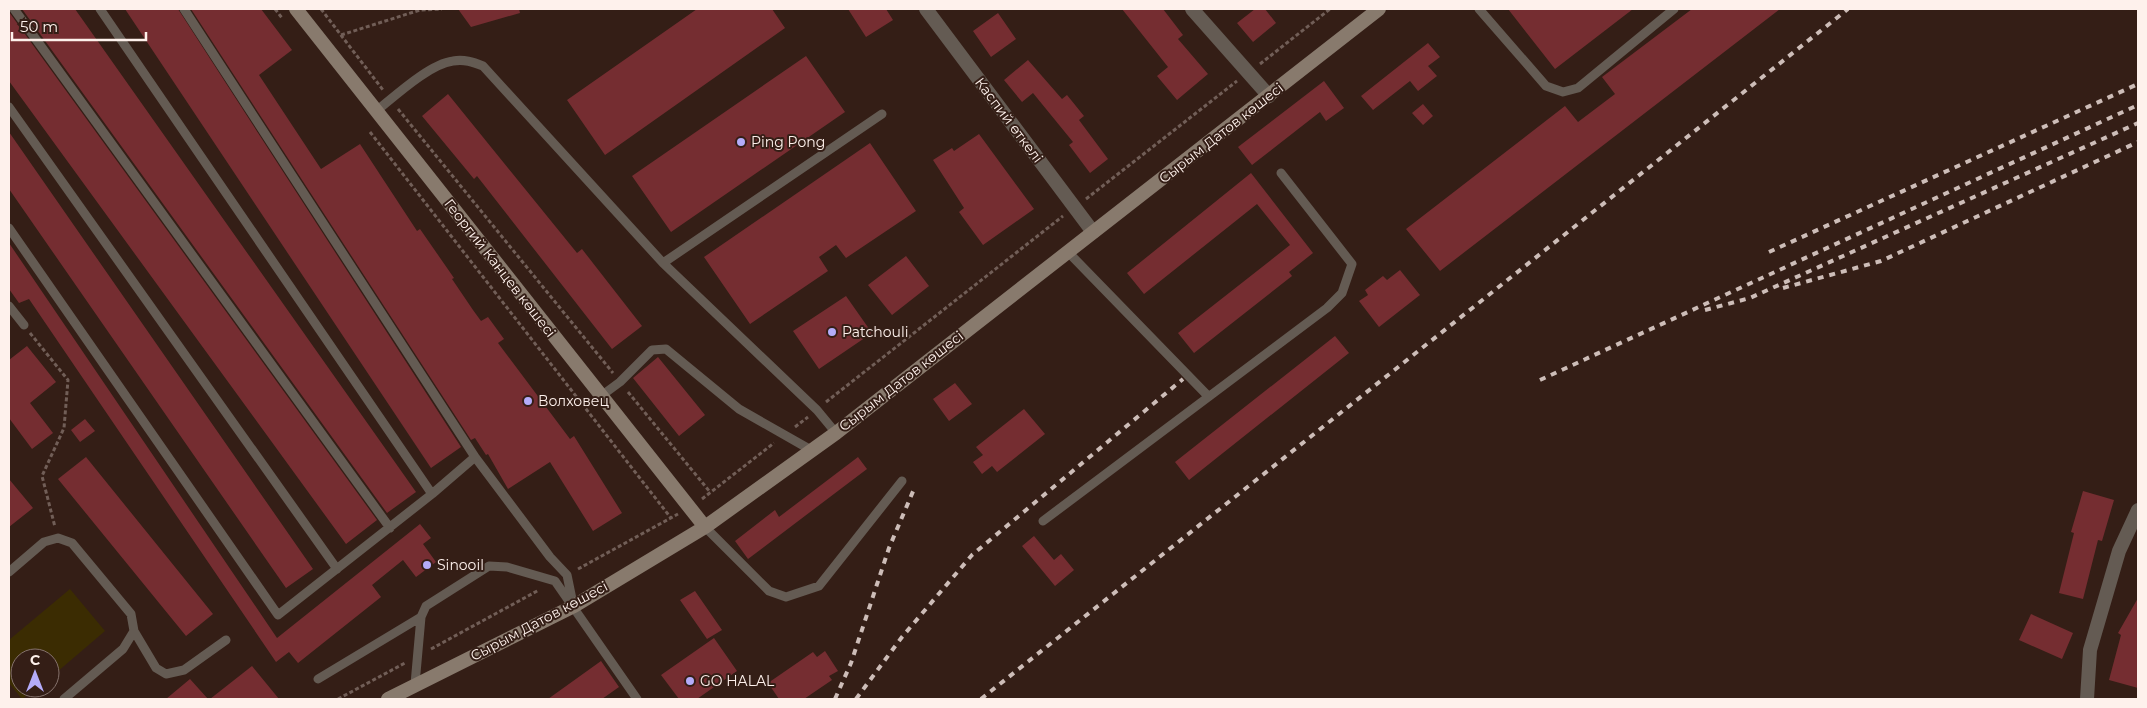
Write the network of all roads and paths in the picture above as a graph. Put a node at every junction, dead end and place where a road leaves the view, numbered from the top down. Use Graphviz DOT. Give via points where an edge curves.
graph roads {
  1 [pos="14,9"];
  2 [pos="100,9"];
  3 [pos="184,9"];
  4 [pos="275,9"];
  5 [pos="296,9"];
  6 [pos="321,9"];
  7 [pos="442,9"];
  8 [pos="926,9"];
  9 [pos="1192,9"];
  10 [pos="1330,9"];
  11 [pos="1378,9"];
  12 [pos="1480,9"];
  13 [pos="1674,9"];
  14 [pos="287,24"];
  15 [pos="341,35"];
  16 [pos="1248,73"];
  17 [pos="1269,96"];
  18 [pos="390,100"];
  19 [pos="9,107"];
  20 [pos="375,112"];
  21 [pos="882,114"];
  22 [pos="367,127"];
  23 [pos="1281,173"];
  24 [pos="1074,208"];
  25 [pos="9,228"];
  26 [pos="1092,232"];
  27 [pos="1068,252"];
  28 [pos="663,263"];
  29 [pos="9,306"];
  30 [pos="24,325"];
  31 [pos="620,382"];
  32 [pos="601,396"];
  33 [pos="1208,396"];
  34 [pos="817,410"];
  35 [pos="836,433"];
  36 [pos="785,434"];
  37 [pos="811,450"];
  38 [pos="475,457"];
  39 [pos="902,481"];
  40 [pos="710,492"];
  41 [pos="432,494"];
  42 [pos="690,508"];
  43 [pos="2138,510"];
  44 [pos="671,518"];
  45 [pos="1043,521"];
  46 [pos="705,527"];
  47 [pos="390,528"];
  48 [pos="58,538"];
  49 [pos="337,569"];
  50 [pos="9,572"];
  51 [pos="567,575"];
  52 [pos="555,581"];
  53 [pos="574,606"];
  54 [pos="421,617"];
  55 [pos="134,632"];
  56 [pos="226,640"];
  57 [pos="418,656"];
  58 [pos="318,679"];
  59 [pos="415,684"];
  60 [pos="64,699"];
  61 [pos="338,699"];
  62 [pos="388,699"];
  63 [pos="637,699"];
  64 [pos="2087,699"];
  1 -- 47 [label="lane"];
  2 -- 41 [label="lane"];
  3 -- 38 [label="lane"];
  4 -- 14 [label="path"];
  5 -- 20 [label="main road, Георгий Канцев көшесі"];
  6 -- 15 [label="path"];
  7 -- 15 [label="path" via="420,10"];
  8 -- 24 [label="street, Каспий өткелі"];
  9 -- 16 [label="street"];
  10 -- 16 [label="path"];
  11 -- 17 [label="main road, Сырым Датов көшесі"];
  12 -- 13 [label="lane" via="1546,86 1563,92 1578,88"];
  15 -- 18 [label="path"];
  16 -- 17 [label="street"];
  16 -- 24 [label="path"];
  17 -- 26 [label="main road, Сырым Датов көшесі"];
  18 -- 20 [label="lane"];
  18 -- 28 [label="lane" via="437,66 468,60 483,66"];
  18 -- 31 [label="path"];
  19 -- 49 [label="lane"];
  20 -- 32 [label="main road, Георгий Канцев көшесі"];
  21 -- 28 [label="lane"];
  22 -- 44 [label="path"];
  23 -- 33 [label="lane" via="1352,264 1342,293 1327,308"];
  24 -- 26 [label="street, Каспий өткелі"];
  24 -- 34 [label="path"];
  25 -- 49 [label="lane" via="278,615"];
  26 -- 27 [label="main road, Сырым Датов көшесі"];
  27 -- 33 [label="lane"];
  27 -- 35 [label="main road, Сырым Датов көшесі"];
  28 -- 34 [label="lane"];
  29 -- 30 [label="lane"];
  30 -- 48 [label="path" via="68,380 64,428 42,476"];
  31 -- 32 [label="lane"];
  31 -- 36 [label="lane" via="652,350 666,349 739,409"];
  31 -- 40 [label="path"];
  32 -- 42 [label="main road, Георгий Канцев көшесі"];
  33 -- 45 [label="lane"];
  34 -- 35 [label="lane"];
  34 -- 36 [label="path"];
  35 -- 37 [label="main road, Сырым Датов көшесі"];
  36 -- 37 [label="lane"];
  36 -- 40 [label="path"];
  37 -- 46 [label="main road, Сырым Датов көшесі"];
  38 -- 41 [label="lane"];
  38 -- 51 [label="lane"];
  39 -- 46 [label="lane" via="819,586 786,597 768,591"];
  40 -- 42 [label="path"];
  41 -- 47 [label="lane"];
  42 -- 44 [label="path"];
  42 -- 46 [label="main road, Георгий Канцев көшесі"];
  43 -- 64 [label="street" via="2118,551 2090,650"];
  44 -- 51 [label="path"];
  46 -- 53 [label="main road, Сырым Датов көшесі"];
  47 -- 49 [label="lane"];
  48 -- 50 [label="lane" via="44,542"];
  48 -- 55 [label="lane" via="72,543 131,614"];
  51 -- 53 [label="lane"];
  52 -- 53 [label="lane"];
  52 -- 54 [label="lane" via="507,567 489,566 426,606"];
  52 -- 57 [label="path"];
  53 -- 59 [label="main road, Сырым Датов көшесі"];
  53 -- 63 [label="lane"];
  54 -- 57 [label="lane"];
  54 -- 58 [label="lane"];
  55 -- 56 [label="lane" via="156,668 166,674 184,670"];
  55 -- 60 [label="lane" via="123,649"];
  57 -- 59 [label="lane"];
  57 -- 61 [label="path"];
  59 -- 62 [label="main road, Сырым Датов көшесі"];
}
